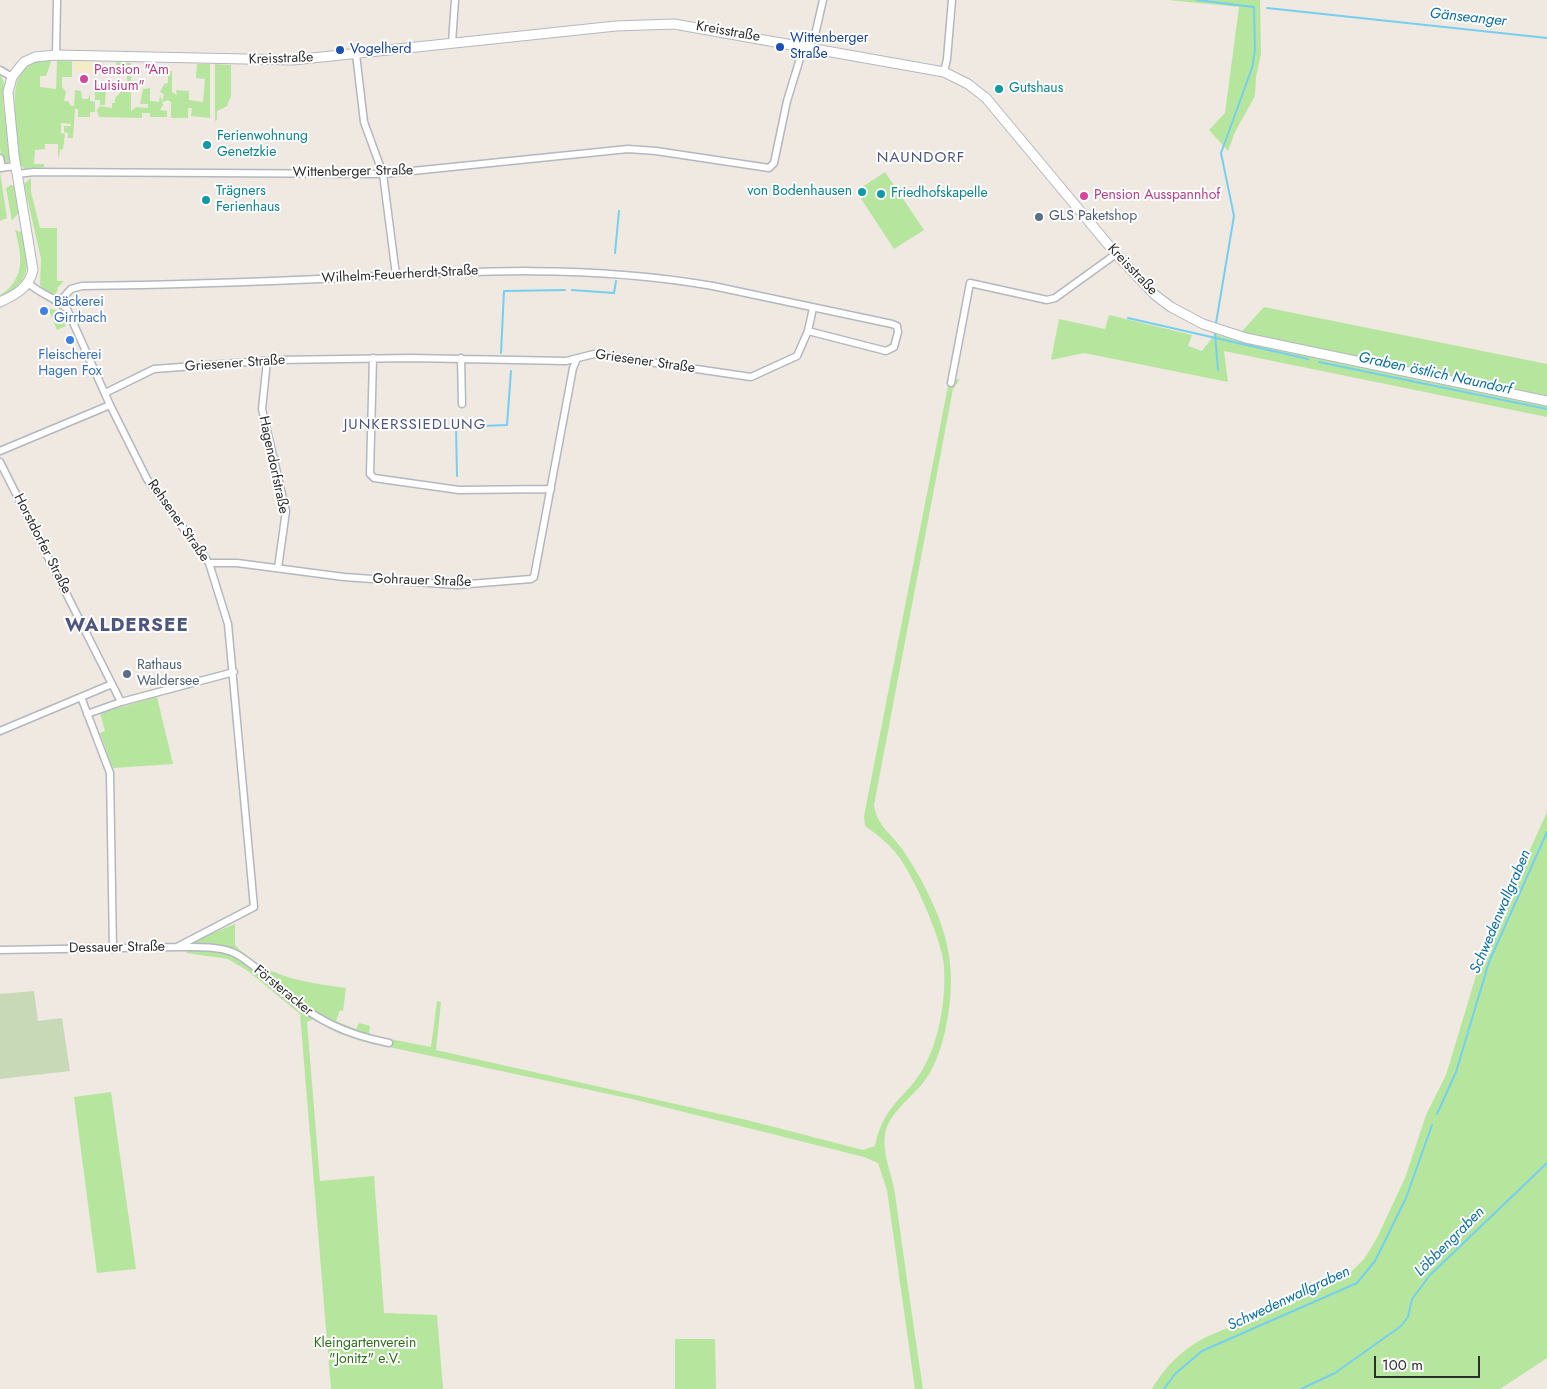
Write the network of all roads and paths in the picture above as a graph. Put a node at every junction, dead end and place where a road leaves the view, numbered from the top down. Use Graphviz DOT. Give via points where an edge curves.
graph roads {
  1 [pos="57,0"];
  2 [pos="455,0"];
  3 [pos="823,0"];
  4 [pos="952,0"];
  5 [pos="452,44"];
  6 [pos="806,46"];
  7 [pos="356,54"];
  8 [pos="56,55"];
  9 [pos="0,70"];
  10 [pos="944,72"];
  11 [pos="12,77"];
  12 [pos="0,158"];
  13 [pos="1,168"];
  14 [pos="16,170"];
  15 [pos="383,174"];
  16 [pos="1116,254"];
  17 [pos="396,275"];
  18 [pos="28,283"];
  19 [pos="0,302"];
  20 [pos="58,302"];
  21 [pos="813,308"];
  22 [pos="808,331"];
  23 [pos="373,358"];
  24 [pos="461,358"];
  25 [pos="577,359"];
  26 [pos="267,361"];
  27 [pos="951,383"];
  28 [pos="105,393"];
  29 [pos="1547,401"];
  30 [pos="462,404"];
  31 [pos="110,405"];
  32 [pos="0,451"];
  33 [pos="0,462"];
  34 [pos="551,490"];
  35 [pos="209,563"];
  36 [pos="278,568"];
  37 [pos="234,672"];
  38 [pos="112,684"];
  39 [pos="81,697"];
  40 [pos="121,702"];
  41 [pos="87,714"];
  42 [pos="0,731"];
  43 [pos="254,907"];
  44 [pos="177,947"];
  45 [pos="112,949"];
  46 [pos="0,950"];
  47 [pos="389,1043"];
  1 -- 8 [label="street"];
  2 -- 5 [label="street"];
  3 -- 6 [label="street" via="815,35"];
  4 -- 10 [label="street"];
  5 -- 6 [label="main road, Kreisstraße" via="616,26 674,24"];
  5 -- 7 [label="main road, Kreisstraße"];
  6 -- 10 [label="main road, Kreisstraße"];
  6 -- 15 [label="street, Wittenberger Straße" via="787,101 774,163 769,168 656,151 628,150"];
  7 -- 8 [label="main road, Kreisstraße" via="273,61"];
  7 -- 15 [label="street" via="365,126"];
  8 -- 11 [label="main road, Kreisstraße" via="28,59"];
  9 -- 11 [label="street"];
  10 -- 16 [label="main road, Kreisstraße" via="986,98"];
  11 -- 14 [label="main road" via="8,92"];
  12 -- 13 [label="street"];
  13 -- 14 [label="street, Wittenberger Straße"];
  14 -- 15 [label="street, Wittenberger Straße"];
  14 -- 18 [label="main road" via="33,260"];
  15 -- 17 [label="street"];
  16 -- 27 [label="street" via="1055,298 1047,300 970,283"];
  16 -- 29 [label="main road, Kreisstraße" via="1166,303 1217,329 1278,345"];
  17 -- 20 [label="street, Wilhelm-Feuerherdt-Straße" via="215,284 82,286 71,289"];
  17 -- 21 [label="street, Wilhelm-Feuerherdt-Straße" via="520,270 609,272 699,283"];
  18 -- 19 [label="main road"];
  18 -- 20 [label="street"];
  20 -- 28 [label="street, Rehsener Straße" via="67,309"];
  21 -- 22 [label="street"];
  21 -- 22 [label="street, Wilhelm-Feuerherdt-Straße" via="892,324 898,332 894,347 886,351"];
  22 -- 25 [label="street, Griesener Straße" via="797,356 751,377 594,354"];
  23 -- 24 [label="street, Griesener Straße"];
  23 -- 26 [label="street, Griesener Straße"];
  23 -- 34 [label="street" via="370,474 374,478 458,490"];
  24 -- 25 [label="street, Griesener Straße"];
  24 -- 30 [label="street"];
  25 -- 34 [label="street, Gohrauer Straße"];
  26 -- 28 [label="street, Griesener Straße" via="154,370"];
  26 -- 36 [label="street, Hagendorfstraße" via="262,409 286,511"];
  28 -- 31 [label="street, Rehsener Straße"];
  31 -- 32 [label="street"];
  31 -- 35 [label="street, Rehsener Straße" via="147,478"];
  33 -- 38 [label="street, Horstdorfer Straße"];
  34 -- 36 [label="street, Gohrauer Straße" via="531,579 457,585 344,577"];
  35 -- 36 [label="street, Gohrauer Straße"];
  35 -- 37 [label="street, Rehsener Straße" via="228,624"];
  37 -- 40 [label="street"];
  37 -- 43 [label="street, Rehsener Straße"];
  38 -- 39 [label="street"];
  38 -- 40 [label="street, Horstdorfer Straße"];
  39 -- 41 [label="street"];
  39 -- 42 [label="street"];
  40 -- 41 [label="street"];
  41 -- 45 [label="street" via="110,773"];
  43 -- 44 [label="street, Dessauer Straße"];
  44 -- 45 [label="street, Dessauer Straße"];
  44 -- 47 [label="street, Försteracker" via="233,953 324,1023 361,1038"];
  45 -- 46 [label="street, Dessauer Straße"];
}
